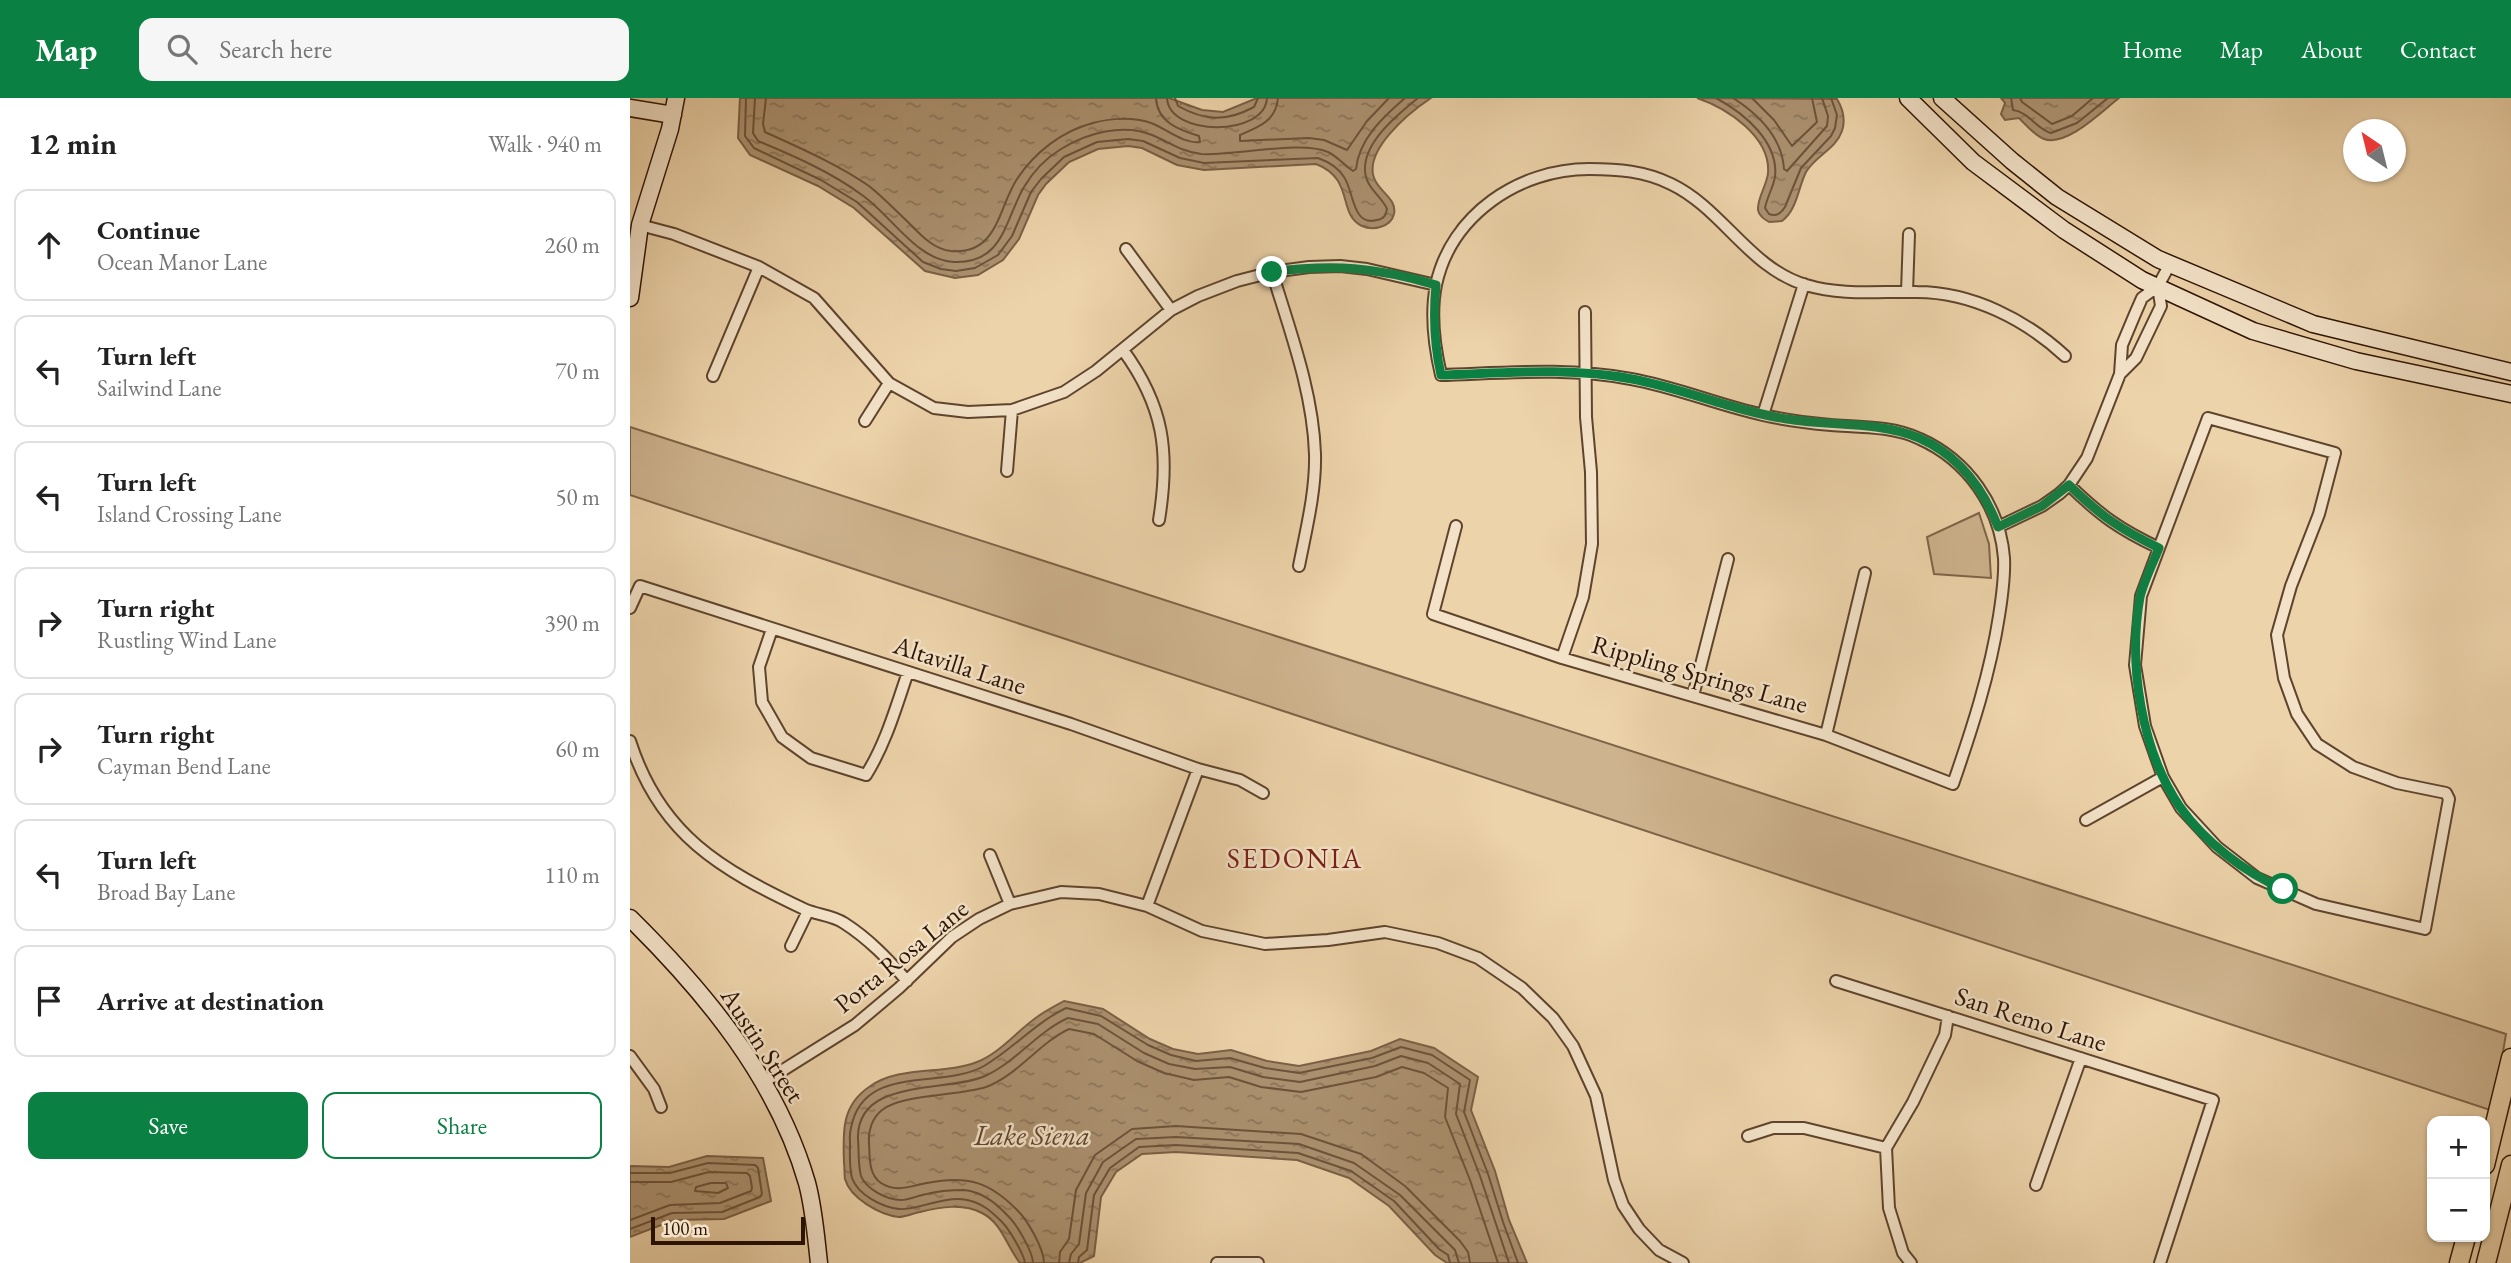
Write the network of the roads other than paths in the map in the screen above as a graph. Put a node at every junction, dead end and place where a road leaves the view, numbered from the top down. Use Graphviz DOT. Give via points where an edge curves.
graph roads {
  1 [pos="676,98"];
  2 [pos="1908,98"];
  3 [pos="1942,98"];
  4 [pos="630,108"];
  5 [pos="673,115"];
  6 [pos="640,225"];
  7 [pos="1909,234"];
  8 [pos="1126,249"];
  9 [pos="2170,264"];
  10 [pos="759,267"];
  11 [pos="1272,272"];
  12 [pos="1804,284"];
  13 [pos="1436,285"];
  14 [pos="2158,286"];
  15 [pos="1907,292"];
  16 [pos="630,298"];
  17 [pos="1171,310"];
  18 [pos="1585,312"];
  19 [pos="1123,350"];
  20 [pos="2065,356"];
  21 [pos="2452,359"];
  22 [pos="2511,372"];
  23 [pos="1585,373"];
  24 [pos="2120,374"];
  25 [pos="713,376"];
  26 [pos="2446,379"];
  27 [pos="889,383"];
  28 [pos="2511,394"];
  29 [pos="1012,410"];
  30 [pos="1763,415"];
  31 [pos="865,421"];
  32 [pos="1007,471"];
  33 [pos="2069,485"];
  34 [pos="1159,520"];
  35 [pos="1456,526"];
  36 [pos="1998,527"];
  37 [pos="2159,548"];
  38 [pos="1728,559"];
  39 [pos="1299,566"];
  40 [pos="1865,573"];
  41 [pos="630,608"];
  42 [pos="772,629"];
  43 [pos="1562,658"];
  44 [pos="908,672"];
  45 [pos="1693,696"];
  46 [pos="1826,735"];
  47 [pos="630,741"];
  48 [pos="1198,769"];
  49 [pos="2163,777"];
  50 [pos="1263,793"];
  51 [pos="2085,820"];
  52 [pos="990,855"];
  53 [pos="1010,904"];
  54 [pos="1147,905"];
  55 [pos="808,911"];
  56 [pos="630,918"];
  57 [pos="791,946"];
  58 [pos="906,981"];
  59 [pos="1836,981"];
  60 [pos="1948,1016"];
  61 [pos="630,1056"];
  62 [pos="2081,1058"];
  63 [pos="2511,1058"];
  64 [pos="764,1082"];
  65 [pos="661,1107"];
  66 [pos="1748,1136"];
  67 [pos="2490,1144"];
  68 [pos="1886,1148"];
  69 [pos="2511,1165"];
  70 [pos="2036,1185"];
  71 [pos="2465,1242"];
  72 [pos="1665,1259"];
  73 [pos="819,1263"];
  74 [pos="1217,1263"];
  75 [pos="1258,1263"];
  76 [pos="1683,1263"];
  77 [pos="1911,1263"];
  78 [pos="2160,1263"];
  79 [pos="2459,1263"];
  80 [pos="2486,1263"];
  1 -- 5 [label="street"];
  2 -- 14 [label="street" via="1973,162 2054,223"];
  3 -- 9 [label="street" via="2057,197"];
  4 -- 5 [label="street"];
  5 -- 6 [label="street"];
  6 -- 10 [label="street"];
  6 -- 16 [label="street"];
  7 -- 15 [label="street"];
  8 -- 17 [label="street"];
  9 -- 14 [label="street"];
  9 -- 21 [label="street" via="2313,324"];
  10 -- 25 [label="street"];
  10 -- 27 [label="street" via="814,298"];
  11 -- 13 [label="street" via="1340,266"];
  11 -- 17 [label="street" via="1224,286"];
  11 -- 39 [label="street" via="1300,364 1315,456"];
  12 -- 13 [label="street" via="1764,264 1708,210 1674,185 1636,172 1570,169 1525,181 1487,205 1452,245"];
  12 -- 15 [label="street" via="1842,291"];
  12 -- 30 [label="street"];
  13 -- 23 [label="street" via="1434,343 1441,375"];
  14 -- 24 [label="street" via="2142,298 2135,314 2122,345"];
  14 -- 24 [label="street" via="2161,306 2136,358"];
  14 -- 26 [label="street" via="2253,331 2356,361"];
  15 -- 20 [label="street" via="1942,294 1984,305 2048,340"];
  17 -- 19 [label="street"];
  18 -- 23 [label="street"];
  19 -- 29 [label="street" via="1063,392"];
  19 -- 34 [label="street" via="1154,402 1160,429 1165,460"];
  21 -- 22 [label="street"];
  21 -- 26 [label="street"];
  23 -- 30 [label="street" via="1662,385"];
  23 -- 43 [label="street" via="1592,544 1583,597"];
  24 -- 33 [label="street" via="2097,438"];
  26 -- 28 [label="street"];
  27 -- 29 [label="street" via="934,408"];
  27 -- 31 [label="street"];
  29 -- 32 [label="street"];
  30 -- 36 [label="street" via="1920,438 1970,475"];
  33 -- 36 [label="street" via="2042,506"];
  33 -- 37 [label="street" via="2114,525"];
  35 -- 43 [label="street, Rippling Springs Lane" via="1433,614"];
  36 -- 46 [label="street, Rippling Springs Lane" via="2004,559 1997,626 1978,713 1953,784"];
  37 -- 49 [label="street" via="2141,596 2135,665 2145,726"];
  37 -- 49 [label="street" via="2208,418 2335,453 2277,635 2284,678 2297,714 2317,744 2353,767 2397,783 2446,793 2449,799 2425,929 2316,904 2258,878 2217,847 2181,808"];
  38 -- 45 [label="street"];
  40 -- 46 [label="street"];
  41 -- 42 [label="street, Altavilla Lane" via="640,586"];
  42 -- 44 [label="street, Altavilla Lane"];
  42 -- 44 [label="street" via="759,667 762,702 782,737 811,758 866,775 883,743"];
  43 -- 45 [label="street, Rippling Springs Lane"];
  44 -- 48 [label="street, Altavilla Lane"];
  45 -- 46 [label="street, Rippling Springs Lane"];
  47 -- 55 [label="street" via="658,804 679,830 738,876"];
  48 -- 50 [label="street, Altavilla Lane" via="1240,780"];
  48 -- 54 [label="street"];
  49 -- 51 [label="street"];
  52 -- 53 [label="street"];
  53 -- 54 [label="street, Porta Rosa Lane" via="1061,892 1099,894"];
  53 -- 58 [label="street, Porta Rosa Lane" via="952,937"];
  54 -- 72 [label="street, Porta Rosa Lane" via="1202,931 1265,944 1385,932 1438,943 1478,958 1508,977 1553,1018 1573,1046 1596,1096 1623,1205"];
  55 -- 57 [label="street"];
  55 -- 58 [label="street" via="841,921 865,937"];
  56 -- 64 [label="street, Austin Street" via="699,993"];
  58 -- 64 [label="street, Porta Rosa Lane" via="855,1025"];
  59 -- 60 [label="street, San Remo Lane"];
  60 -- 62 [label="street, San Remo Lane"];
  60 -- 68 [label="street" via="1913,1102"];
  61 -- 65 [label="street"];
  62 -- 70 [label="street"];
  62 -- 78 [label="street, San Remo Lane" via="2213,1100"];
  63 -- 67 [label="main road"];
  64 -- 73 [label="street, Austin Street" via="790,1133 808,1185"];
  66 -- 68 [label="street" via="1773,1128 1804,1128"];
  68 -- 77 [label="street" via="1889,1208 1903,1253"];
  69 -- 80 [label="main road"];
  71 -- 79 [label="main road"];
  72 -- 76 [label="street, Porta Rosa Lane"];
  74 -- 75 [label="street"];
}
